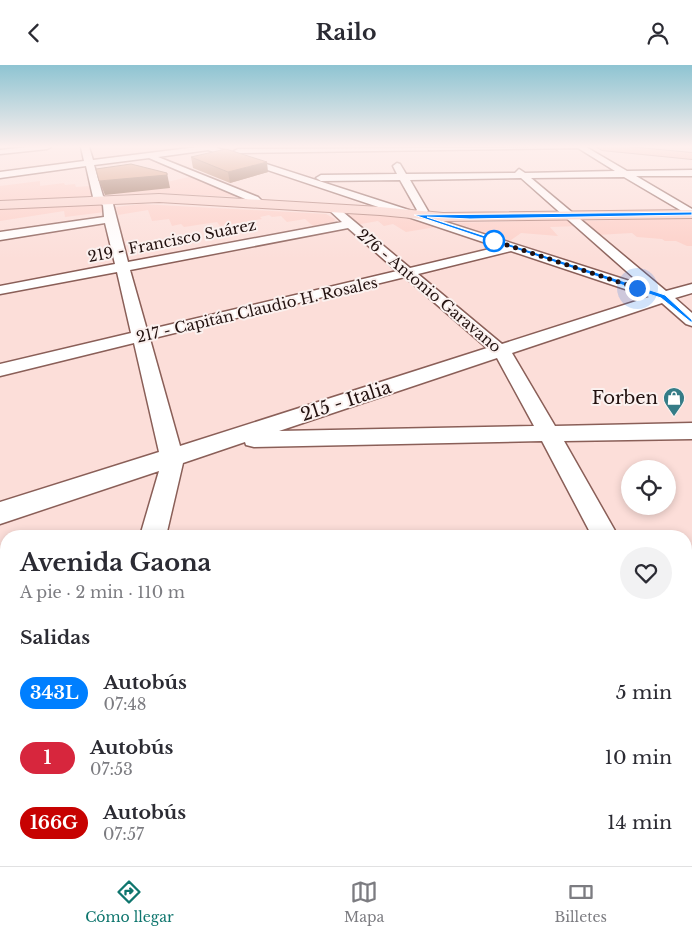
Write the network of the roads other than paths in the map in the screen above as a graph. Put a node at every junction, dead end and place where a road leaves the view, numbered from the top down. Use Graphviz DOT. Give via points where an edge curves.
graph roads {
  1 [pos="95,184"];
  2 [pos="219,184"];
  3 [pos="322,184"];
  4 [pos="408,184"];
  5 [pos="534,184"];
  6 [pos="643,184"];
  7 [pos="103,201"];
  8 [pos="256,204"];
  9 [pos="0,205"];
  10 [pos="333,209"];
  11 [pos="692,213"];
  12 [pos="417,215"];
  13 [pos="572,216"];
  14 [pos="110,219"];
  15 [pos="350,224"];
  16 [pos="0,236"];
  17 [pos="513,247"];
  18 [pos="123,267"];
  19 [pos="409,273"];
  20 [pos="692,288"];
  21 [pos="0,290"];
  22 [pos="663,297"];
  23 [pos="692,321"];
  24 [pos="142,337"];
  25 [pos="500,350"];
  26 [pos="0,370"];
  27 [pos="692,431"];
  28 [pos="548,433"];
  29 [pos="231,439"];
  30 [pos="172,458"];
  31 [pos="0,513"];
  32 [pos="155,530"];
  33 [pos="602,530"];
  1 -- 7 [label="street" via="98,197"];
  2 -- 8 [label="street" via="254,199"];
  3 -- 12 [label="street"];
  4 -- 12 [label="street" via="423,211"];
  5 -- 13 [label="street"];
  6 -- 11 [label="street"];
  7 -- 8 [label="main road" via="159,198"];
  7 -- 9 [label="main road"];
  7 -- 14 [label="street" via="108,204"];
  8 -- 10 [label="main road"];
  10 -- 12 [label="main road"];
  10 -- 15 [label="street, 276 - Antonio Garavano"];
  11 -- 13 [label="main road"];
  12 -- 13 [label="main road"];
  12 -- 17 [label="street"];
  13 -- 22 [label="street"];
  14 -- 16 [label="street"];
  14 -- 18 [label="street"];
  15 -- 18 [label="street, 219 - Francisco Suárez"];
  15 -- 19 [label="street, 276 - Antonio Garavano"];
  17 -- 19 [label="street, 217 - Capitán Claudio H. Rosales"];
  17 -- 22 [label="street"];
  18 -- 21 [label="street, 219 - Francisco Suárez"];
  18 -- 24 [label="street"];
  19 -- 24 [label="street, 217 - Capitán Claudio H. Rosales"];
  19 -- 25 [label="street, 276 - Antonio Garavano"];
  20 -- 22 [label="street, 215 - Italia"];
  22 -- 23 [label="street"];
  22 -- 25 [label="street, 215 - Italia"];
  24 -- 26 [label="street, 217 - Capitán Claudio H. Rosales"];
  24 -- 30 [label="street"];
  25 -- 28 [label="street, 276 - Antonio Garavano" via="507,357"];
  25 -- 29 [label="street, 215 - Italia"];
  27 -- 28 [label="street"];
  28 -- 29 [label="street"];
  28 -- 33 [label="street, 276 - Antonio Garavano"];
  29 -- 30 [label="street, 215 - Italia"];
  30 -- 31 [label="street, 215 - Italia"];
  30 -- 32 [label="street"];
}
